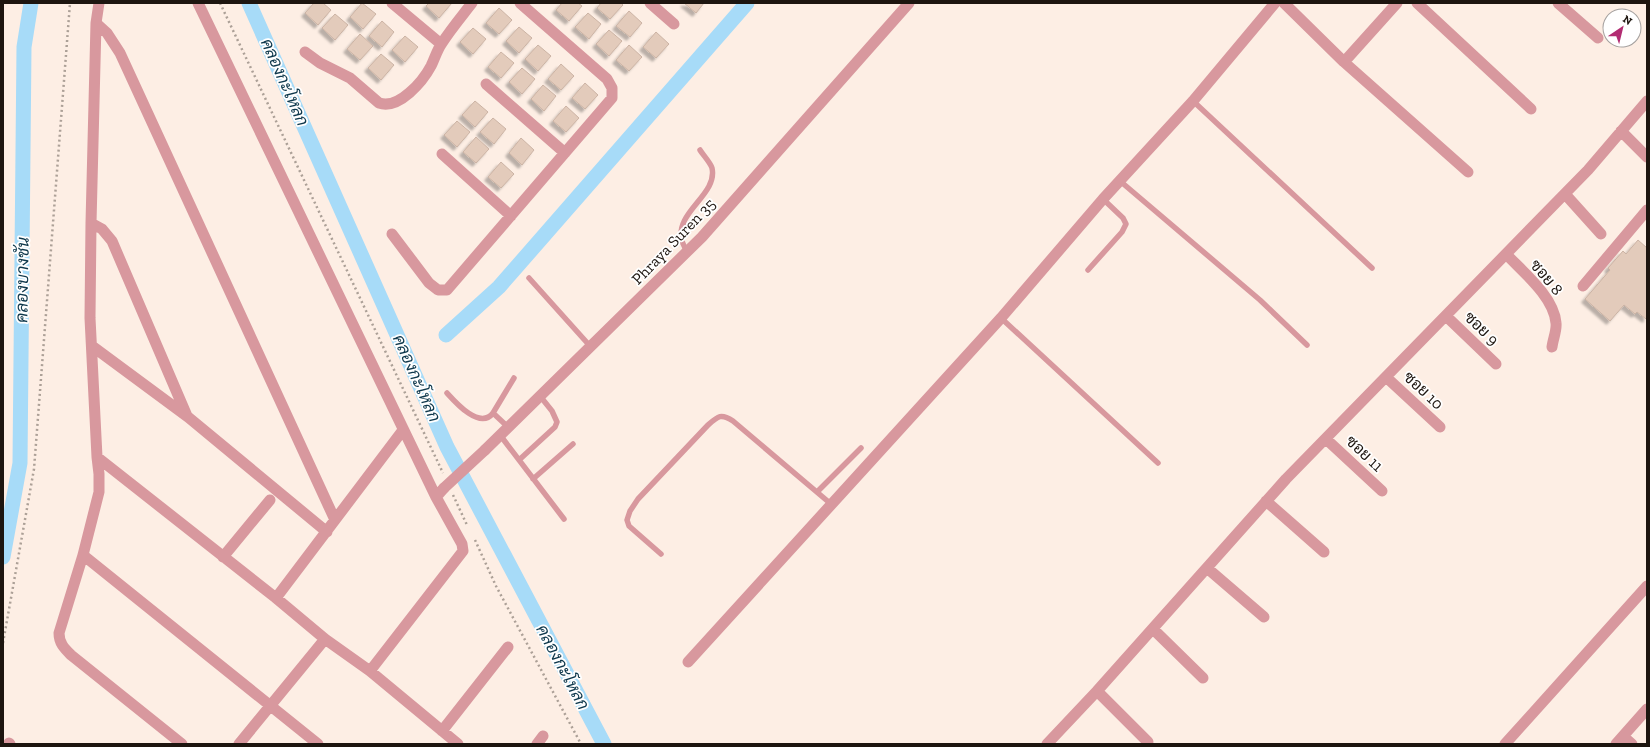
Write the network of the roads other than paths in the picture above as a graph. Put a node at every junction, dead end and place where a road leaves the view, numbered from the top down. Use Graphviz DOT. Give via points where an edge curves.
graph roads {
  1 [pos="99,3"];
  2 [pos="198,3"];
  3 [pos="392,3"];
  4 [pos="472,3"];
  5 [pos="520,3"];
  6 [pos="650,3"];
  7 [pos="909,3"];
  8 [pos="1275,3"];
  9 [pos="1284,3"];
  10 [pos="1397,3"];
  11 [pos="1417,3"];
  12 [pos="1558,3"];
  13 [pos="96,23"];
  14 [pos="674,24"];
  15 [pos="1598,38"];
  16 [pos="441,44"];
  17 [pos="305,52"];
  18 [pos="1344,62"];
  19 [pos="486,84"];
  20 [pos="1193,101"];
  21 [pos="1647,101"];
  22 [pos="1531,109"];
  23 [pos="1621,131"];
  24 [pos="700,150"];
  25 [pos="565,153"];
  26 [pos="442,154"];
  27 [pos="1647,157"];
  28 [pos="1468,172"];
  29 [pos="1120,181"];
  30 [pos="1565,194"];
  31 [pos="1103,200"];
  32 [pos="1647,210"];
  33 [pos="511,216"];
  34 [pos="91,223"];
  35 [pos="392,234"];
  36 [pos="1601,234"];
  37 [pos="687,252"];
  38 [pos="1506,254"];
  39 [pos="1372,268"];
  40 [pos="1088,270"];
  41 [pos="529,278"];
  42 [pos="1584,286"];
  43 [pos="1446,316"];
  44 [pos="1001,318"];
  45 [pos="1307,345"];
  46 [pos="92,346"];
  47 [pos="590,346"];
  48 [pos="1552,347"];
  49 [pos="1496,364"];
  50 [pos="1386,377"];
  51 [pos="514,378"];
  52 [pos="447,393"];
  53 [pos="540,396"];
  54 [pos="493,413"];
  55 [pos="188,417"];
  56 [pos="1440,427"];
  57 [pos="403,430"];
  58 [pos="504,431"];
  59 [pos="1326,439"];
  60 [pos="573,444"];
  61 [pos="861,448"];
  62 [pos="97,457"];
  63 [pos="519,460"];
  64 [pos="1158,463"];
  65 [pos="533,479"];
  66 [pos="1382,491"];
  67 [pos="817,492"];
  68 [pos="436,497"];
  69 [pos="270,500"];
  70 [pos="1266,501"];
  71 [pos="832,504"];
  72 [pos="564,519"];
  73 [pos="335,520"];
  74 [pos="327,532"];
  75 [pos="1324,552"];
  76 [pos="660,554"];
  77 [pos="83,555"];
  78 [pos="223,557"];
  79 [pos="1207,568"];
  80 [pos="1647,586"];
  81 [pos="276,598"];
  82 [pos="1264,617"];
  83 [pos="1153,629"];
  84 [pos="325,639"];
  85 [pos="508,647"];
  86 [pos="688,662"];
  87 [pos="370,671"];
  88 [pos="1203,678"];
  89 [pos="1097,691"];
  90 [pos="270,705"];
  91 [pos="1647,709"];
  92 [pos="442,731"];
  93 [pos="1619,740"];
  94 [pos="1148,742"];
  95 [pos="182,744"];
  96 [pos="239,744"];
  97 [pos="318,744"];
  98 [pos="458,744"];
  99 [pos="1047,744"];
  100 [pos="1505,744"];
  101 [pos="1632,744"];
  1 -- 13 [label="street"];
  2 -- 57 [label="street"];
  3 -- 16 [label="street"];
  4 -- 16 [label="street"];
  5 -- 25 [label="street" via="606,79 612,88 609,103"];
  6 -- 14 [label="street"];
  7 -- 37 [label="street, Phraya Suren 35"];
  8 -- 20 [label="street"];
  9 -- 18 [label="street"];
  10 -- 18 [label="street"];
  11 -- 22 [label="street"];
  12 -- 15 [label="street"];
  13 -- 34 [label="street"];
  13 -- 73 [label="street" via="107,33 120,53"];
  16 -- 17 [label="street" via="431,66 416,86 396,102 389,104 379,103 350,78 320,63"];
  18 -- 28 [label="street"];
  19 -- 25 [label="street"];
  20 -- 29 [label="street"];
  20 -- 39 [label="lane"];
  21 -- 23 [label="street"];
  23 -- 27 [label="street"];
  23 -- 30 [label="street"];
  24 -- 37 [label="lane" via="712,168 712,176 709,186 683,221 682,240"];
  25 -- 33 [label="street"];
  26 -- 33 [label="street"];
  29 -- 31 [label="street"];
  29 -- 45 [label="lane" via="1260,300"];
  30 -- 36 [label="street"];
  30 -- 38 [label="street"];
  31 -- 40 [label="lane" via="1126,224 1122,232"];
  31 -- 44 [label="street"];
  32 -- 42 [label="street"];
  33 -- 35 [label="street" via="451,287 443,291 429,282"];
  34 -- 46 [label="street"];
  34 -- 55 [label="street" via="102,229 112,241"];
  37 -- 47 [label="street, Phraya Suren 35"];
  38 -- 43 [label="street"];
  38 -- 48 [label="street, ซอย 8" via="1554,310 1556,324"];
  41 -- 47 [label="lane"];
  43 -- 49 [label="street, ซอย 9"];
  43 -- 50 [label="street"];
  44 -- 64 [label="lane"];
  44 -- 71 [label="street"];
  46 -- 55 [label="street"];
  46 -- 62 [label="street"];
  47 -- 53 [label="street, Phraya Suren 35"];
  50 -- 56 [label="street, ซอย 10"];
  50 -- 59 [label="street"];
  51 -- 54 [label="lane"];
  52 -- 54 [label="lane" via="457,405 473,416 484,418"];
  53 -- 58 [label="street, Phraya Suren 35"];
  53 -- 63 [label="lane" via="557,422 555,427"];
  54 -- 58 [label="lane"];
  55 -- 74 [label="street"];
  57 -- 68 [label="street"];
  57 -- 73 [label="street"];
  58 -- 63 [label="lane"];
  58 -- 68 [label="street, Phraya Suren 35, bridge"];
  59 -- 66 [label="street, ซอย 11"];
  59 -- 70 [label="street"];
  60 -- 65 [label="lane"];
  61 -- 67 [label="lane"];
  62 -- 77 [label="street" via="98,492"];
  62 -- 78 [label="street"];
  63 -- 65 [label="lane"];
  65 -- 72 [label="lane"];
  67 -- 71 [label="lane"];
  67 -- 76 [label="lane" via="733,421 725,416 718,416 638,499 630,511 627,520 629,526"];
  68 -- 87 [label="street" via="462,544 463,551"];
  69 -- 78 [label="street"];
  70 -- 75 [label="street"];
  70 -- 79 [label="street"];
  71 -- 86 [label="street"];
  73 -- 74 [label="street"];
  74 -- 81 [label="street"];
  77 -- 90 [label="street"];
  77 -- 95 [label="street" via="59,633 61,646"];
  78 -- 81 [label="street"];
  79 -- 82 [label="street"];
  79 -- 83 [label="street"];
  80 -- 100 [label="street"];
  81 -- 84 [label="street"];
  83 -- 88 [label="street"];
  83 -- 89 [label="street"];
  84 -- 87 [label="street"];
  84 -- 90 [label="street"];
  85 -- 92 [label="street"];
  87 -- 92 [label="street"];
  89 -- 94 [label="street"];
  89 -- 99 [label="street"];
  90 -- 96 [label="street"];
  90 -- 97 [label="street"];
  91 -- 93 [label="street"];
  92 -- 98 [label="street"];
  93 -- 101 [label="street"];
}
